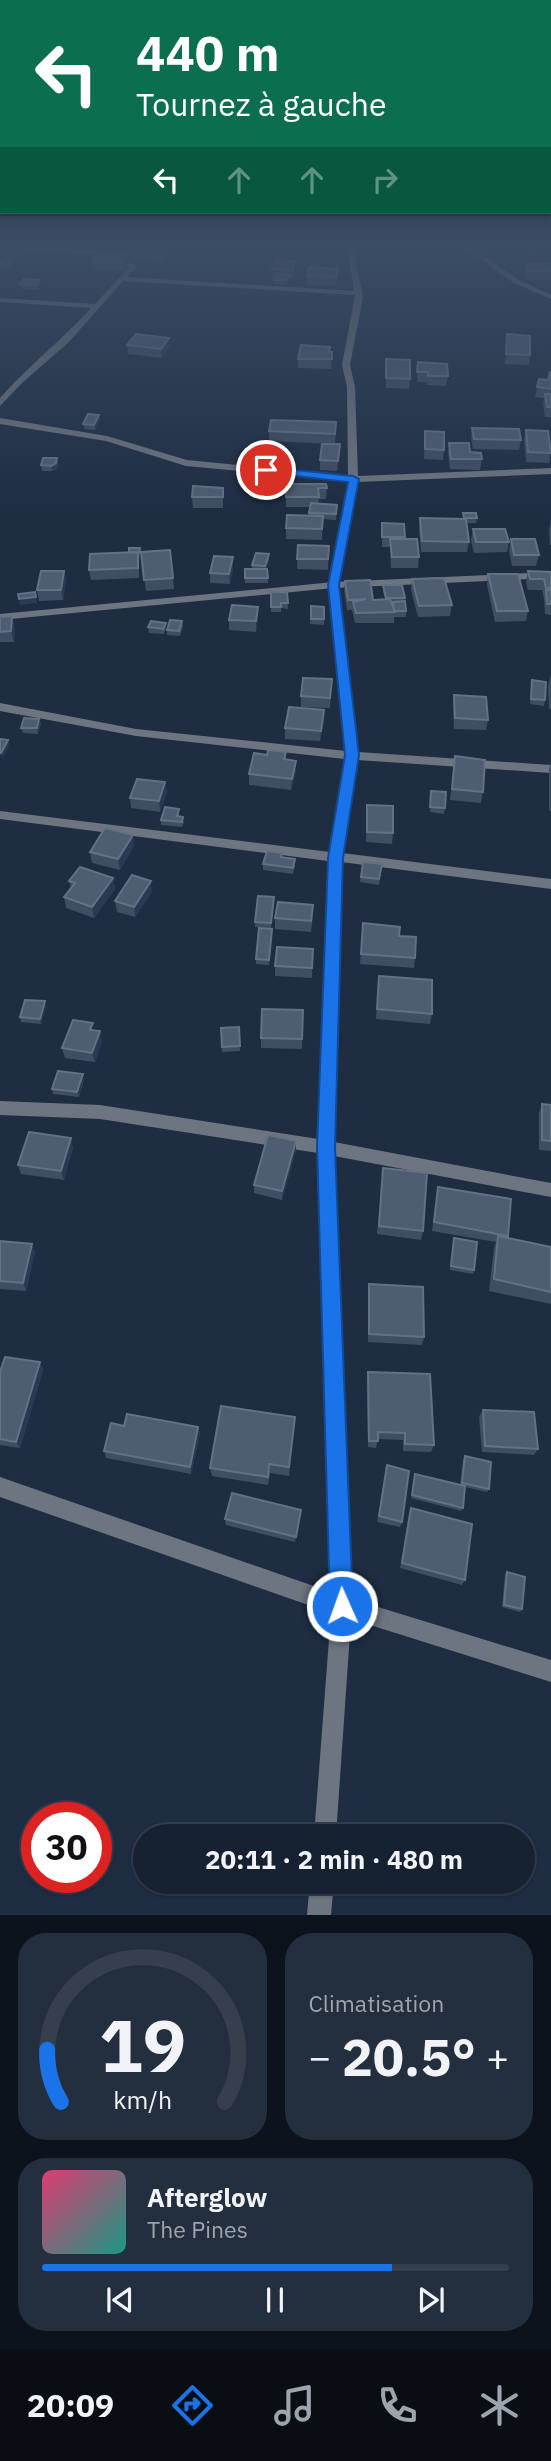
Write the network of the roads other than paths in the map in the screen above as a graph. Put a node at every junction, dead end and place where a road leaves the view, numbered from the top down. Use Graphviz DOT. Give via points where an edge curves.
graph roads {
  1 [pos="69,334"];
  2 [pos="351,334"];
  3 [pos="0,403"];
  4 [pos="0,421"];
  5 [pos="551,471"];
  6 [pos="353,479"];
  7 [pos="551,576"];
  8 [pos="334,585"];
  9 [pos="0,617"];
  10 [pos="0,707"];
  11 [pos="352,755"];
  12 [pos="551,769"];
  13 [pos="0,815"];
  14 [pos="335,858"];
  15 [pos="551,884"];
  16 [pos="0,1108"];
  17 [pos="326,1147"];
  18 [pos="551,1190"];
  19 [pos="0,1487"];
  20 [pos="342,1606"];
  21 [pos="551,1671"];
  22 [pos="326,1824"];
  23 [pos="321,1894"];
  24 [pos="319,1915"];
  1 -- 3 [label="street"];
  2 -- 6 [label="street" via="346,365 351,387"];
  4 -- 6 [label="street" via="107,439 186,463"];
  5 -- 6 [label="street"];
  6 -- 8 [label="street"];
  7 -- 8 [label="street"];
  8 -- 9 [label="street"];
  8 -- 11 [label="street"];
  10 -- 11 [label="street" via="139,734"];
  11 -- 12 [label="street"];
  11 -- 14 [label="street"];
  13 -- 14 [label="street"];
  14 -- 15 [label="street"];
  14 -- 17 [label="street"];
  16 -- 17 [label="street" via="100,1112"];
  17 -- 18 [label="street"];
  17 -- 20 [label="street"];
  19 -- 20 [label="street"];
  20 -- 21 [label="street"];
  20 -- 22 [label="street"];
  23 -- 24 [label="street"];
}
